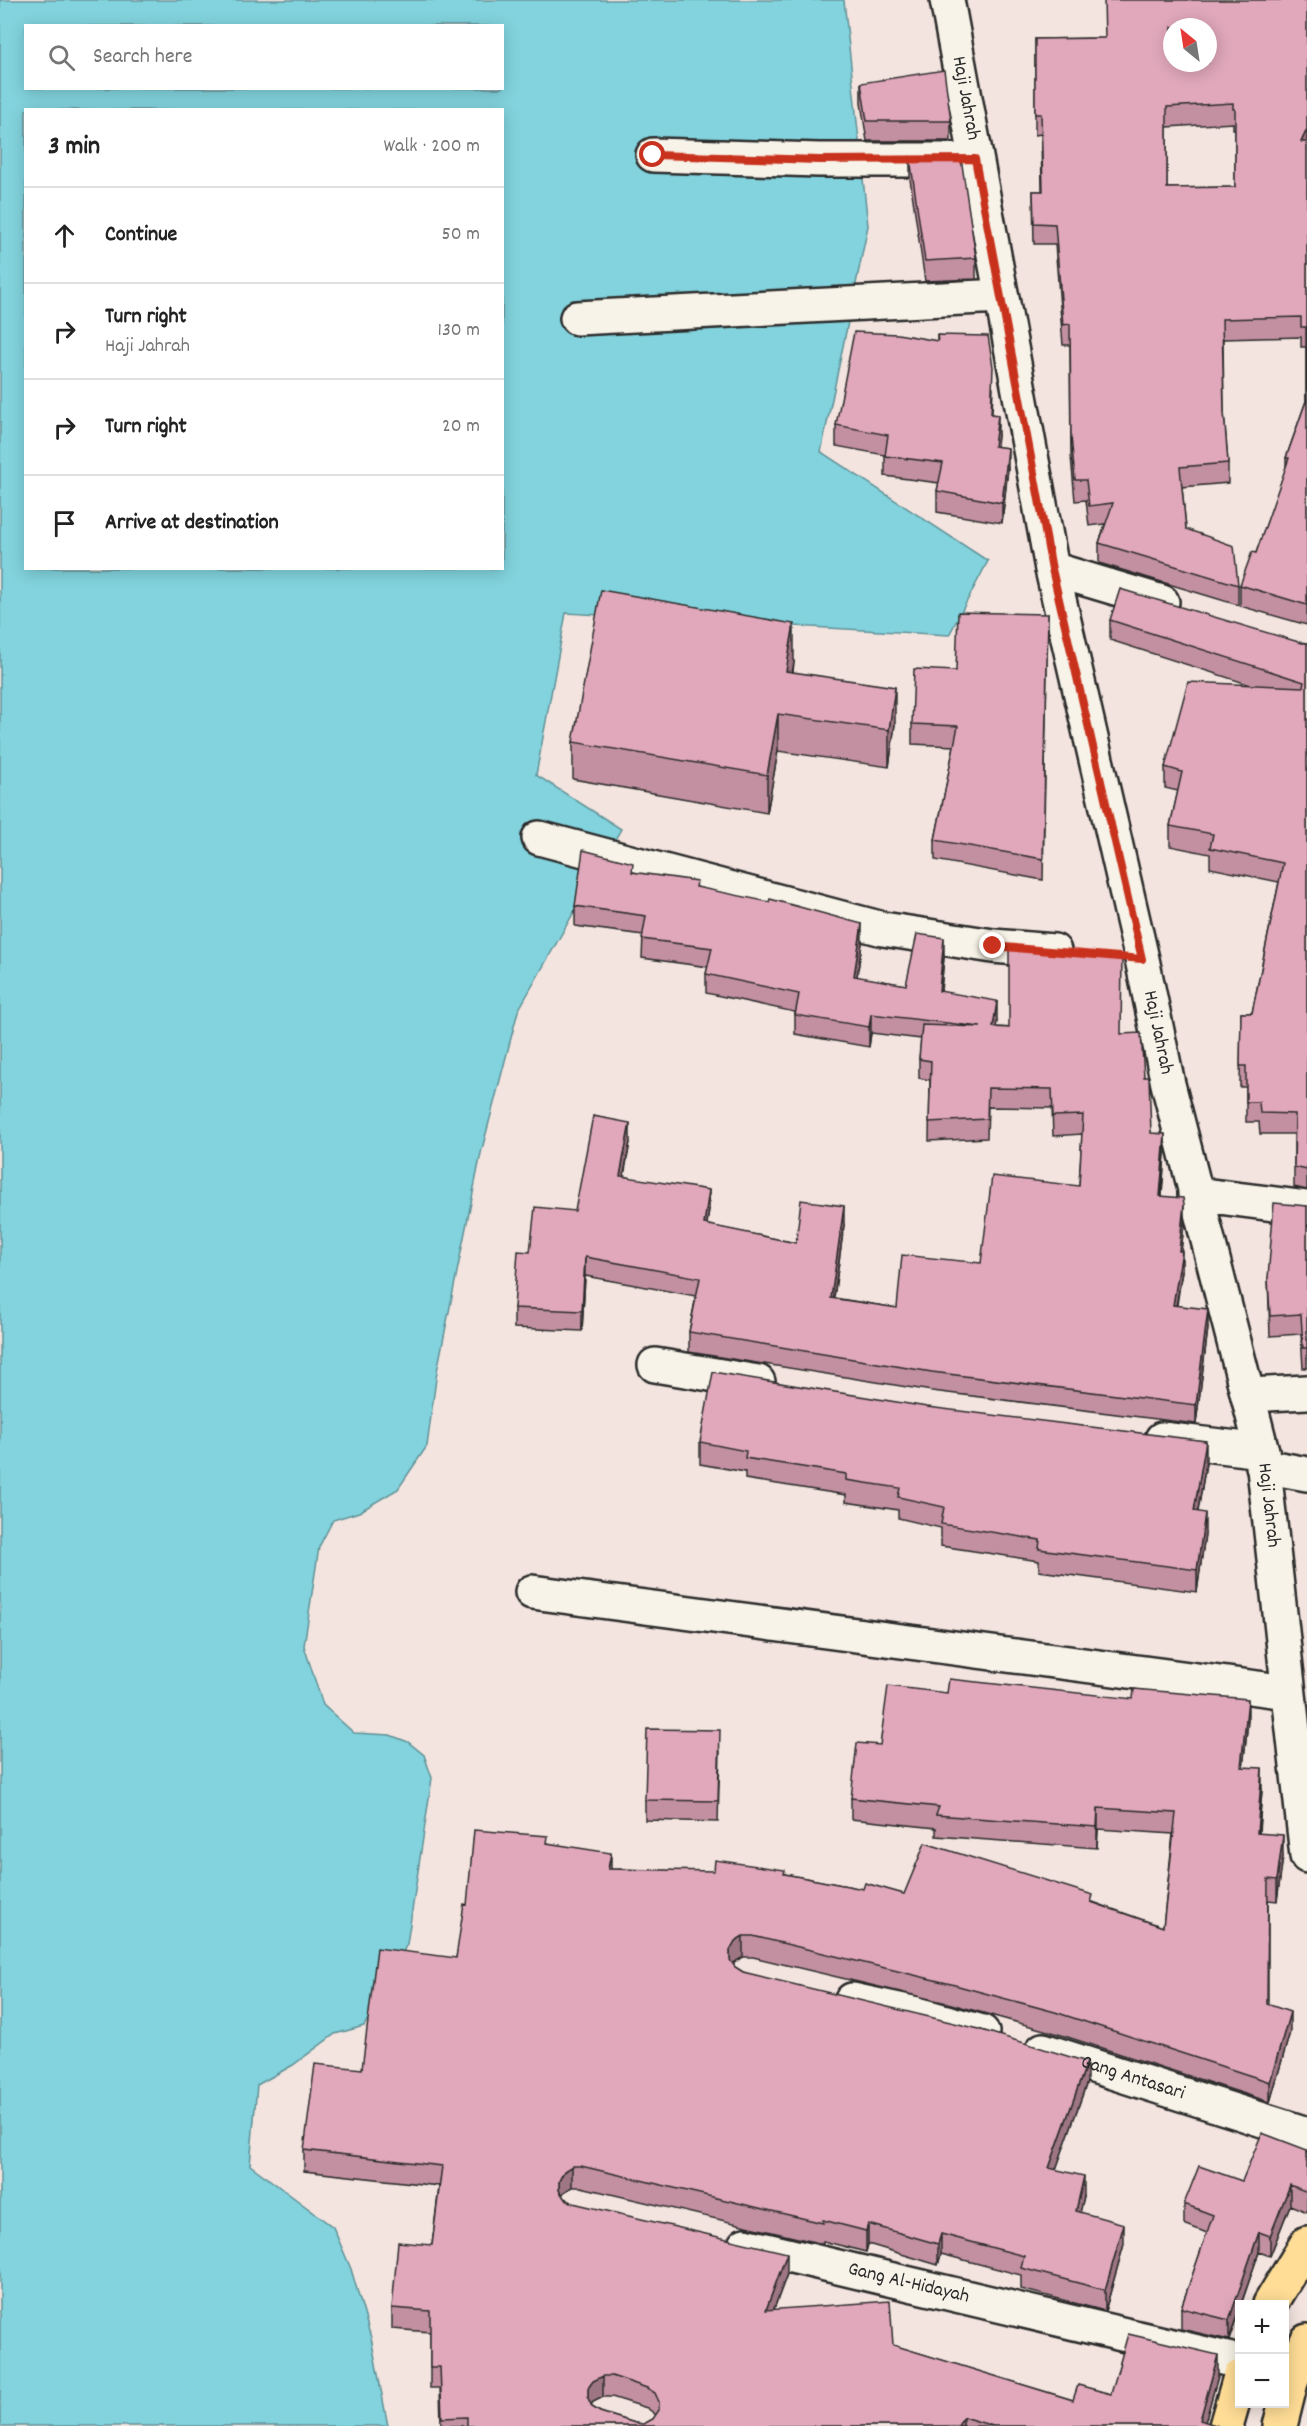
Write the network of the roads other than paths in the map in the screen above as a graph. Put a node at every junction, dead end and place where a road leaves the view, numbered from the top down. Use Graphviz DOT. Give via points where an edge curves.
graph roads {
  1 [pos="947,0"];
  2 [pos="653,155"];
  3 [pos="975,159"];
  4 [pos="1001,296"];
  5 [pos="577,318"];
  6 [pos="1052,569"];
  7 [pos="1196,612"];
  8 [pos="539,838"];
  9 [pos="1142,959"];
  10 [pos="1195,1194"];
  11 [pos="1307,1208"];
  12 [pos="655,1365"];
  13 [pos="792,1387"];
  14 [pos="1307,1392"];
  15 [pos="1248,1395"];
  16 [pos="1131,1435"];
  17 [pos="1262,1458"];
  18 [pos="1307,1474"];
  19 [pos="532,1592"];
  20 [pos="1287,1692"];
  21 [pos="1305,1822"];
  22 [pos="1307,1856"];
  23 [pos="827,1995"];
  24 [pos="1307,2134"];
  25 [pos="716,2238"];
  26 [pos="1307,2243"];
  27 [pos="1272,2300"];
  28 [pos="1307,2341"];
  29 [pos="1235,2361"];
  30 [pos="1289,2379"];
  31 [pos="1235,2392"];
  32 [pos="1283,2408"];
  33 [pos="1226,2426"];
  34 [pos="1280,2426"];
  1 -- 3 [label="street, Haji Jahrah"];
  2 -- 3 [label="street"];
  3 -- 4 [label="street, Haji Jahrah"];
  4 -- 5 [label="street"];
  4 -- 6 [label="street, Haji Jahrah"];
  6 -- 7 [label="street"];
  6 -- 9 [label="street, Haji Jahrah"];
  8 -- 9 [label="street" via="883,929 993,946"];
  9 -- 10 [label="street, Haji Jahrah"];
  10 -- 11 [label="street"];
  10 -- 15 [label="street, Haji Jahrah"];
  12 -- 13 [label="street"];
  14 -- 15 [label="street"];
  15 -- 17 [label="street, Haji Jahrah"];
  16 -- 17 [label="street"];
  17 -- 18 [label="street"];
  17 -- 20 [label="street, Haji Jahrah"];
  19 -- 20 [label="street"];
  20 -- 21 [label="street, Haji Jahrah"];
  21 -- 22 [label="street, Haji Jahrah"];
  23 -- 24 [label="street, Gang Antasari" via="1014,2040"];
  25 -- 29 [label="street, Gang Al-Hidayah"];
  26 -- 27 [label="main road"];
  28 -- 30 [label="main road"];
  31 -- 33 [label="main road"];
  32 -- 34 [label="main road"];
}
